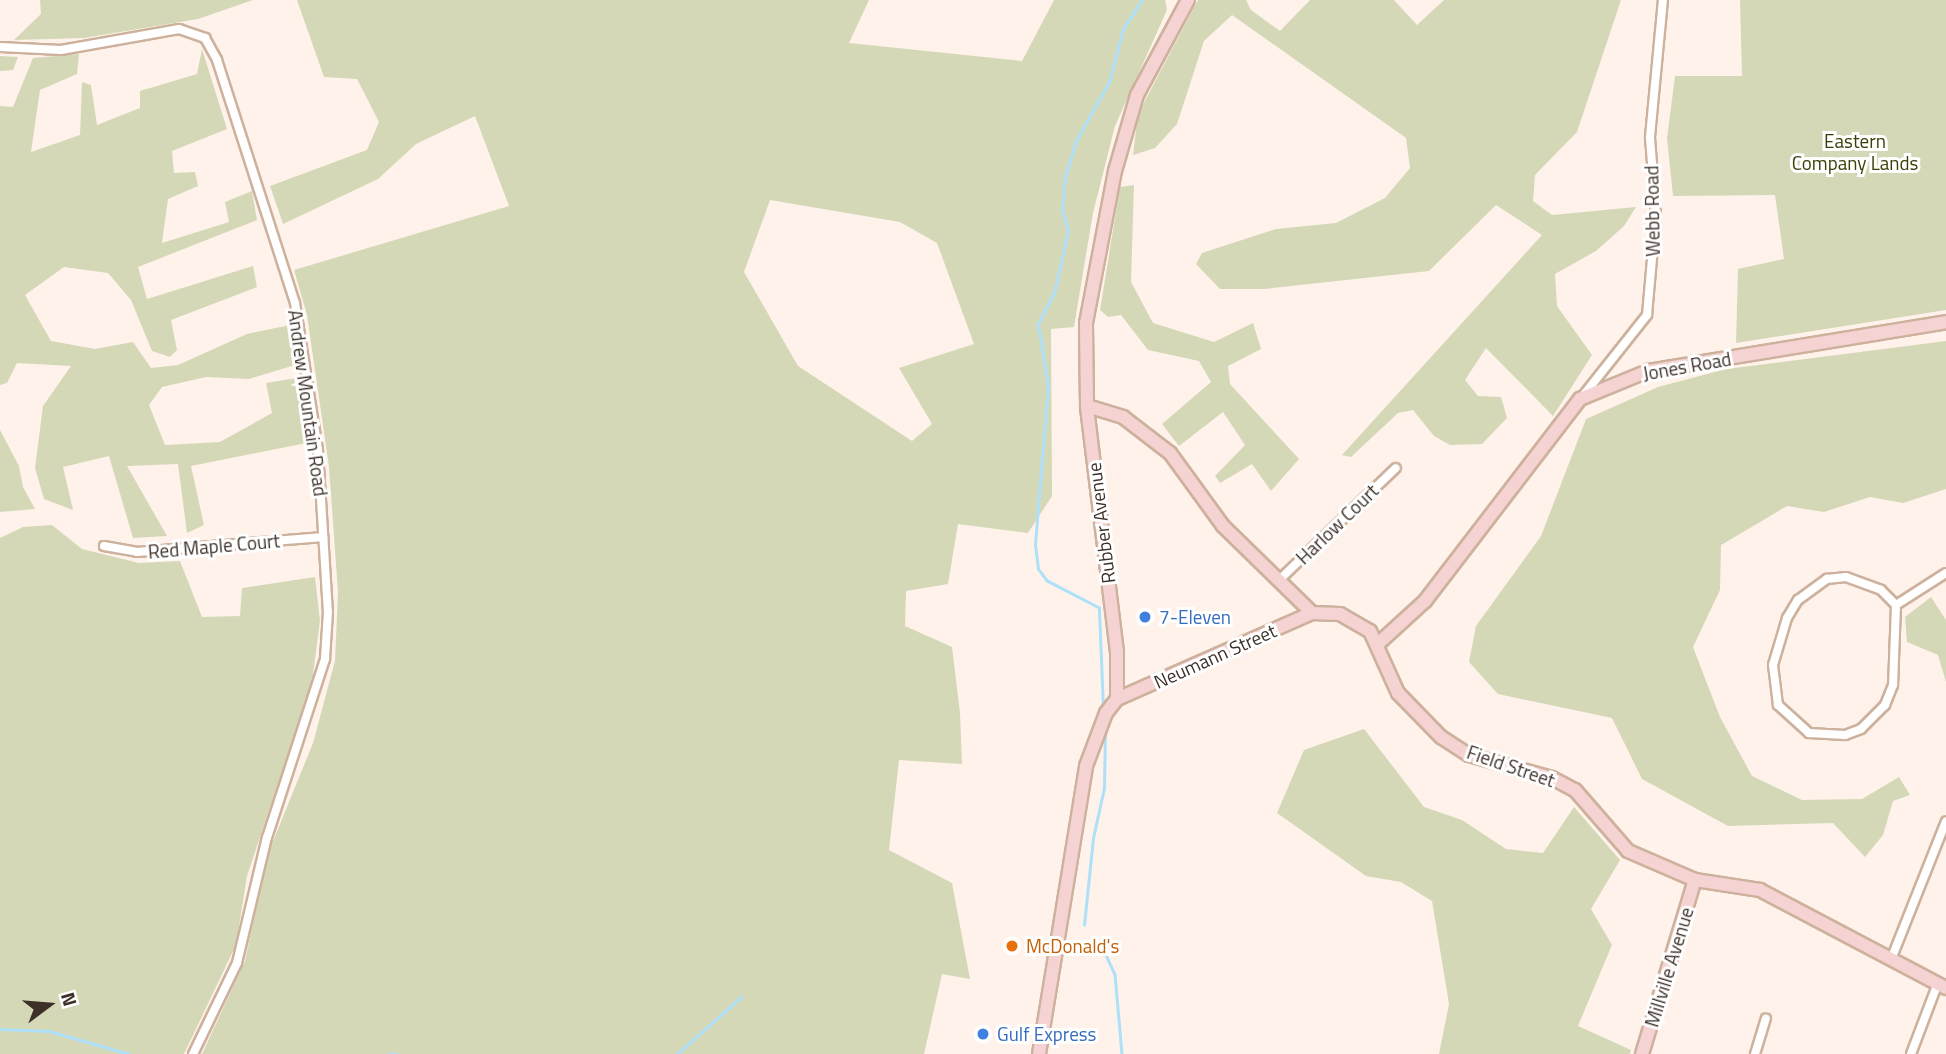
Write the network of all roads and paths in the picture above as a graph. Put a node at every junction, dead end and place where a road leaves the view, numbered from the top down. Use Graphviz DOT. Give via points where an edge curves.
graph roads {
  1 [pos="1188,0"];
  2 [pos="1663,0"];
  3 [pos="0,47"];
  4 [pos="1946,323"];
  5 [pos="1580,399"];
  6 [pos="1087,406"];
  7 [pos="1396,468"];
  8 [pos="323,537"];
  9 [pos="104,546"];
  10 [pos="1946,572"];
  11 [pos="1278,581"];
  12 [pos="1896,605"];
  13 [pos="1312,613"];
  14 [pos="1379,643"];
  15 [pos="1115,701"];
  16 [pos="1946,821"];
  17 [pos="1695,880"];
  18 [pos="1892,957"];
  19 [pos="1942,985"];
  20 [pos="1766,1019"];
  21 [pos="193,1054"];
  22 [pos="1040,1054"];
  23 [pos="1642,1054"];
  24 [pos="1755,1054"];
  25 [pos="1911,1054"];
  1 -- 6 [label="street, Rubber Avenue" via="1137,94 1115,171 1086,323"];
  2 -- 5 [label="street, Webb Road" via="1650,137 1656,214 1647,315"];
  3 -- 8 [label="street, Andrew Mountain Road" via="61,50 179,29 194,31 209,43 295,303 316,434"];
  4 -- 5 [label="street, Jones Road" via="1648,371"];
  5 -- 14 [label="street" via="1433,592 1401,628"];
  6 -- 11 [label="street" via="1123,417 1170,453 1223,526"];
  6 -- 15 [label="street, Rubber Avenue" via="1117,652"];
  7 -- 11 [label="street, Harlow Court"];
  8 -- 9 [label="street, Red Maple Court" via="137,552"];
  8 -- 21 [label="street, Andrew Mountain Road" via="328,630 322,676 267,837 237,963"];
  10 -- 12 [label="street"];
  11 -- 13 [label="street"];
  12 -- 12 [label="street" via="1893,685 1874,720 1845,735 1828,735 1809,733 1788,718 1773,688 1773,664 1787,618 1798,600 1827,579 1846,577 1881,590"];
  13 -- 14 [label="street, Field Street" via="1351,618"];
  13 -- 15 [label="street, Neumann Street"];
  14 -- 17 [label="street, Field Street" via="1398,693 1441,737 1469,755 1552,778 1575,790 1628,851"];
  15 -- 22 [label="street, Rubber Avenue" via="1100,726 1086,766"];
  16 -- 18 [label="street"];
  17 -- 18 [label="street, Field Street" via="1760,890"];
  17 -- 23 [label="street, Millville Avenue"];
  18 -- 19 [label="street, Field Street"];
  19 -- 25 [label="street"];
  20 -- 24 [label="street"];
}
